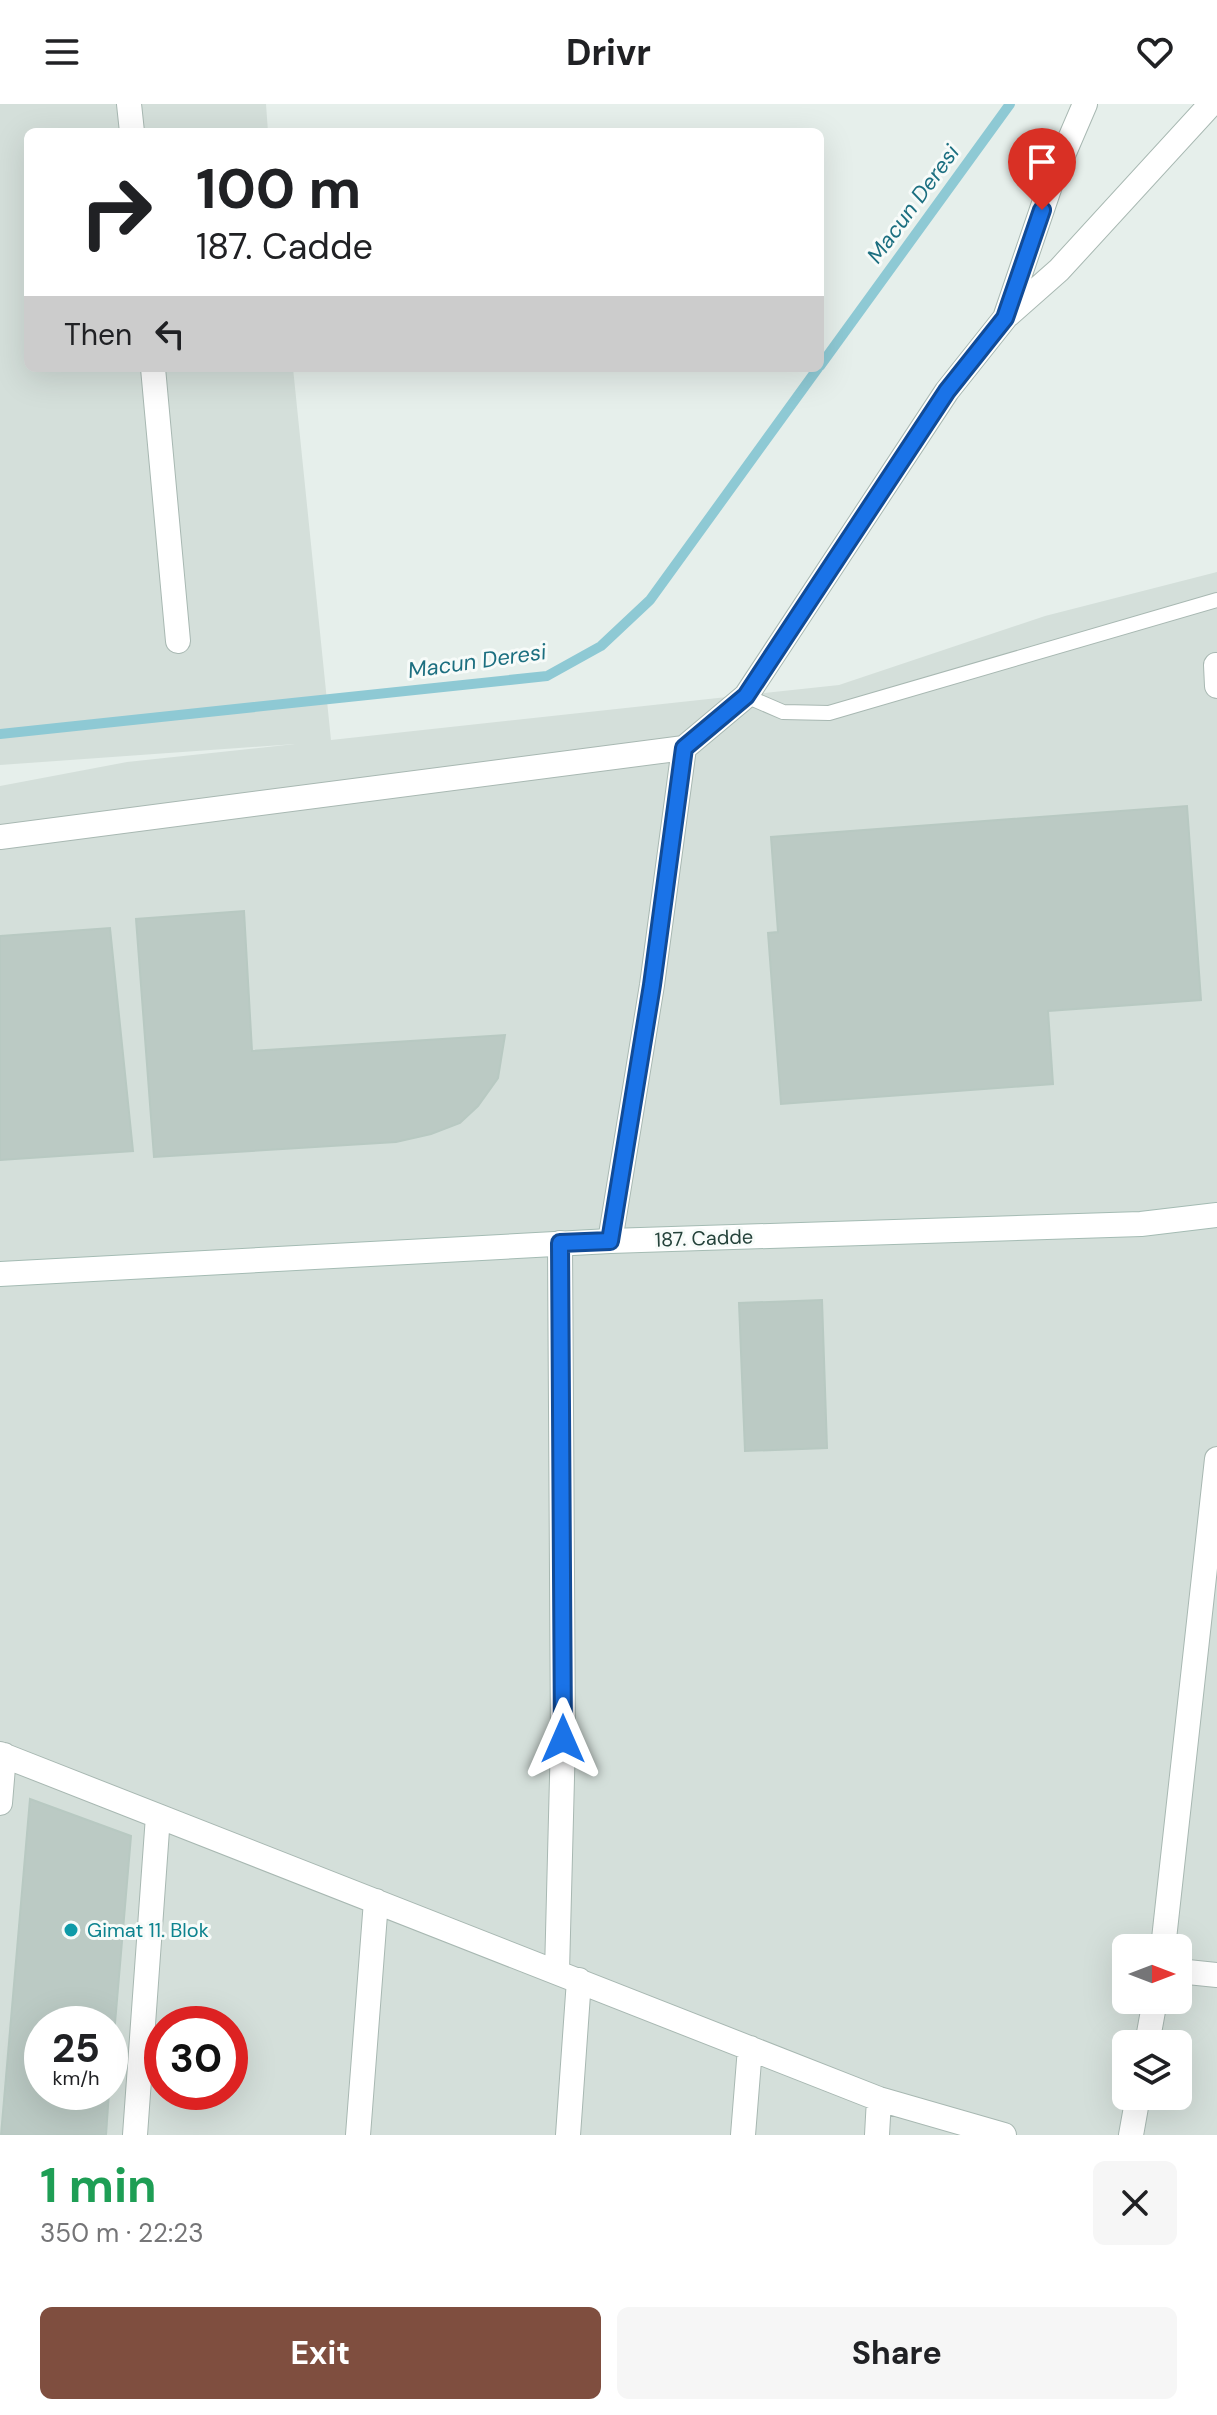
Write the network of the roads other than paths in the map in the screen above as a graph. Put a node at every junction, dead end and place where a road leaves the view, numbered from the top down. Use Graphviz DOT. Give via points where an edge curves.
graph roads {
  1 [pos="129,104"];
  2 [pos="1085,104"];
  3 [pos="1211,104"];
  4 [pos="132,128"];
  5 [pos="1005,318"];
  6 [pos="153,372"];
  7 [pos="1217,600"];
  8 [pos="178,641"];
  9 [pos="1216,665"];
  10 [pos="1217,686"];
  11 [pos="746,696"];
  12 [pos="684,748"];
  13 [pos="0,837"];
  14 [pos="1217,1215"];
  15 [pos="610,1241"];
  16 [pos="560,1243"];
  17 [pos="0,1274"];
  18 [pos="1217,1459"];
  19 [pos="2,1754"];
  20 [pos="0,1803"];
  21 [pos="158,1816"];
  22 [pos="376,1901"];
  23 [pos="1165,1934"];
  24 [pos="1192,1972"];
  25 [pos="1217,1975"];
  26 [pos="568,1976"];
  27 [pos="750,2048"];
  28 [pos="879,2099"];
  29 [pos="1135,2110"];
  30 [pos="135,2135"];
  31 [pos="358,2135"];
  32 [pos="568,2135"];
  33 [pos="743,2135"];
  34 [pos="877,2135"];
  35 [pos="1004,2135"];
  36 [pos="1131,2135"];
  1 -- 4 [label="street"];
  2 -- 5 [label="street" via="1051,183"];
  3 -- 5 [label="street" via="1059,270"];
  5 -- 11 [label="street" via="947,391"];
  6 -- 8 [label="street"];
  7 -- 11 [label="lane" via="829,713 783,712"];
  9 -- 10 [label="street"];
  11 -- 12 [label="street"];
  12 -- 13 [label="street"];
  12 -- 15 [label="street"];
  14 -- 15 [label="street, 187. Cadde" via="1141,1224"];
  15 -- 16 [label="street, 187. Cadde"];
  16 -- 17 [label="street, 187. Cadde"];
  16 -- 26 [label="street"];
  18 -- 23 [label="street"];
  19 -- 20 [label="street"];
  19 -- 21 [label="street"];
  21 -- 22 [label="street"];
  21 -- 30 [label="street"];
  22 -- 26 [label="street"];
  22 -- 31 [label="street"];
  24 -- 25 [label="street"];
  26 -- 27 [label="street"];
  26 -- 32 [label="street"];
  27 -- 28 [label="street"];
  27 -- 33 [label="street"];
  28 -- 34 [label="street"];
  28 -- 35 [label="street"];
  29 -- 36 [label="street"];
}
